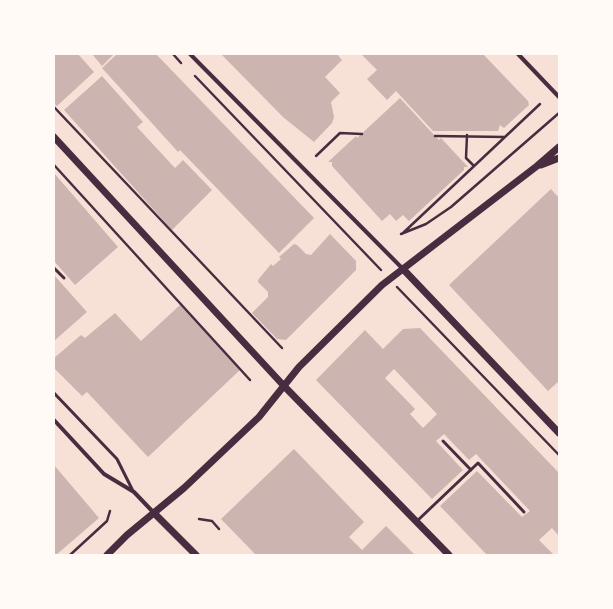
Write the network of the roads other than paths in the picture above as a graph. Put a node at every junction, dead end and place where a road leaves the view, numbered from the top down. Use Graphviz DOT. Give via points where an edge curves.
graph roads {
  1 [pos="190,54"];
  2 [pos="518,54"];
  3 [pos="559,97"];
  4 [pos="54,137"];
  5 [pos="559,147"];
  6 [pos="559,158"];
  7 [pos="537,166"];
  8 [pos="54,268"];
  9 [pos="403,269"];
  10 [pos="64,278"];
  11 [pos="284,386"];
  12 [pos="54,393"];
  13 [pos="54,420"];
  14 [pos="559,433"];
  15 [pos="443,441"];
  16 [pos="471,470"];
  17 [pos="134,492"];
  18 [pos="524,512"];
  19 [pos="154,513"];
  20 [pos="416,522"];
  21 [pos="107,555"];
  22 [pos="196,555"];
  23 [pos="449,555"];
  1 -- 9 [label="street"];
  2 -- 3 [label="street"];
  4 -- 11 [label="street"];
  5 -- 7 [label="street"];
  6 -- 7 [label="street"];
  7 -- 9 [label="street"];
  8 -- 10 [label="lane"];
  9 -- 11 [label="street" via="382,285 299,367"];
  9 -- 14 [label="street"];
  11 -- 19 [label="street" via="258,417"];
  11 -- 20 [label="street"];
  12 -- 17 [label="lane" via="118,459"];
  13 -- 17 [label="street" via="104,474"];
  15 -- 16 [label="lane"];
  16 -- 18 [label="lane" via="478,463"];
  16 -- 20 [label="lane"];
  17 -- 19 [label="street"];
  19 -- 21 [label="street"];
  19 -- 22 [label="street"];
  20 -- 23 [label="street"];
}
